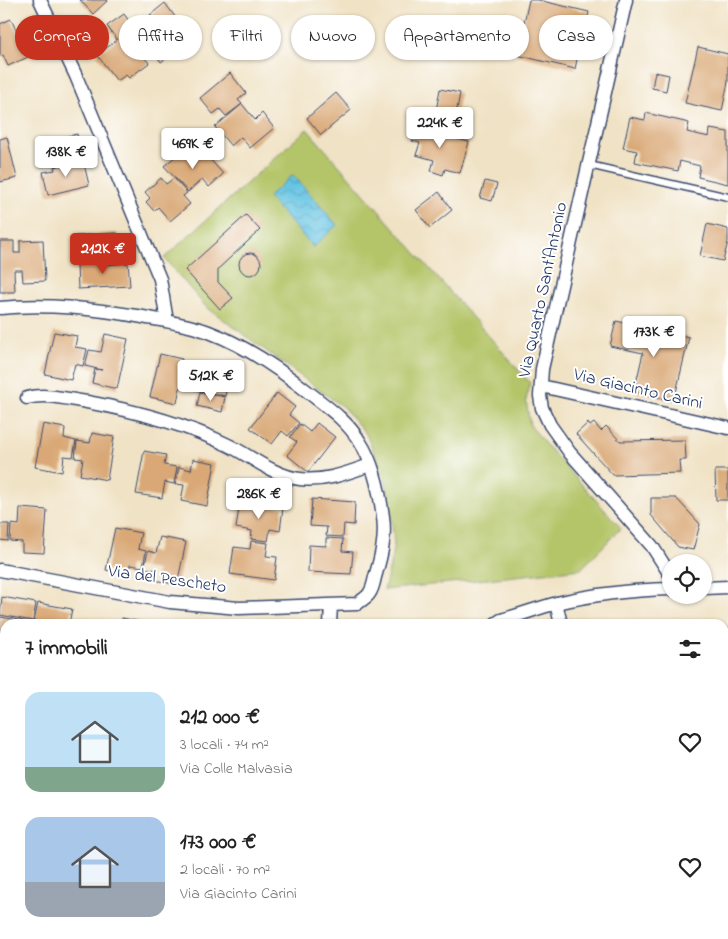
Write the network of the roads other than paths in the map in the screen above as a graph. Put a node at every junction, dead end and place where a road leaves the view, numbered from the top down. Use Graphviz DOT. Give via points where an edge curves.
graph roads {
  1 [pos="40,0"];
  2 [pos="626,0"];
  3 [pos="589,165"];
  4 [pos="728,197"];
  5 [pos="0,308"];
  6 [pos="167,321"];
  7 [pos="541,386"];
  8 [pos="27,398"];
  9 [pos="728,428"];
  10 [pos="370,465"];
  11 [pos="662,562"];
  12 [pos="0,570"];
  13 [pos="728,587"];
  14 [pos="712,588"];
  15 [pos="662,589"];
  16 [pos="556,603"];
  17 [pos="331,605"];
  18 [pos="330,619"];
  19 [pos="505,619"];
  20 [pos="560,619"];
  1 -- 6 [label="street" via="76,76 160,279"];
  2 -- 3 [label="street, Via Quarto Sant'Antonio"];
  3 -- 4 [label="lane"];
  3 -- 7 [label="street, Via Quarto Sant'Antonio" via="542,369"];
  5 -- 6 [label="street, Via del Pescheto" via="76,308"];
  6 -- 10 [label="street, Via del Pescheto" via="208,332 285,373 343,419 362,444"];
  7 -- 9 [label="street, Via Giacinto Carini"];
  7 -- 11 [label="street, Via Quarto Sant'Antonio" via="542,408 556,435"];
  8 -- 10 [label="street" via="37,395 65,398 156,417 221,441 292,478 328,479"];
  10 -- 17 [label="street, Via del Pescheto" via="380,495 384,531 382,556 369,595 357,604"];
  12 -- 17 [label="street, Via del Pescheto" via="170,602 239,608"];
  13 -- 14 [label="street"];
  15 -- 16 [label="street" via="628,591"];
  16 -- 19 [label="street"];
  16 -- 20 [label="street"];
  17 -- 18 [label="street"];
}
